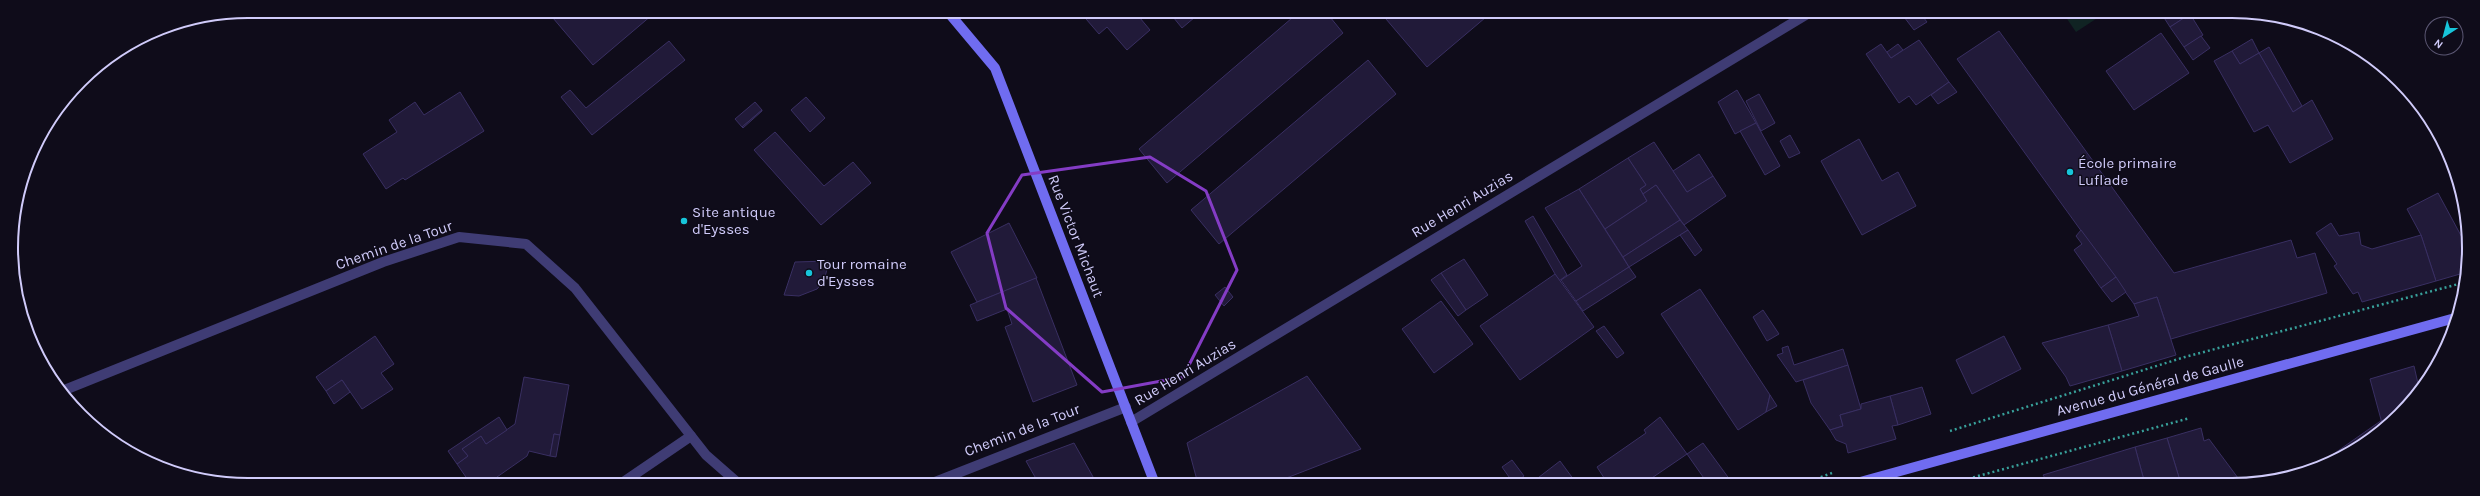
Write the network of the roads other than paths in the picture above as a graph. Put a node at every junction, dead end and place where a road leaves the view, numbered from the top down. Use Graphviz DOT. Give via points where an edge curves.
graph roads {
  1 [pos="953,18"];
  2 [pos="1801,18"];
  3 [pos="2451,319"];
  4 [pos="67,389"];
  5 [pos="1126,407"];
  6 [pos="1131,422"];
  7 [pos="691,436"];
  8 [pos="629,478"];
  9 [pos="732,478"];
  10 [pos="945,478"];
  11 [pos="1153,478"];
  12 [pos="1875,478"];
  1 -- 5 [label="main road, Rue Victor Michaut" via="995,68"];
  2 -- 6 [label="street, Rue Henri Auzias"];
  3 -- 12 [label="main road, Avenue du Général de Gaulle"];
  4 -- 7 [label="street, Chemin de la Tour" via="383,262 459,237 526,244 575,288"];
  5 -- 6 [label="main road, Rue Victor Michaut"];
  5 -- 10 [label="street, Chemin de la Tour"];
  6 -- 11 [label="main road, Rue Victor Michaut"];
  7 -- 8 [label="street"];
  7 -- 9 [label="street, Chemin de la Tour" via="706,455"];
}
